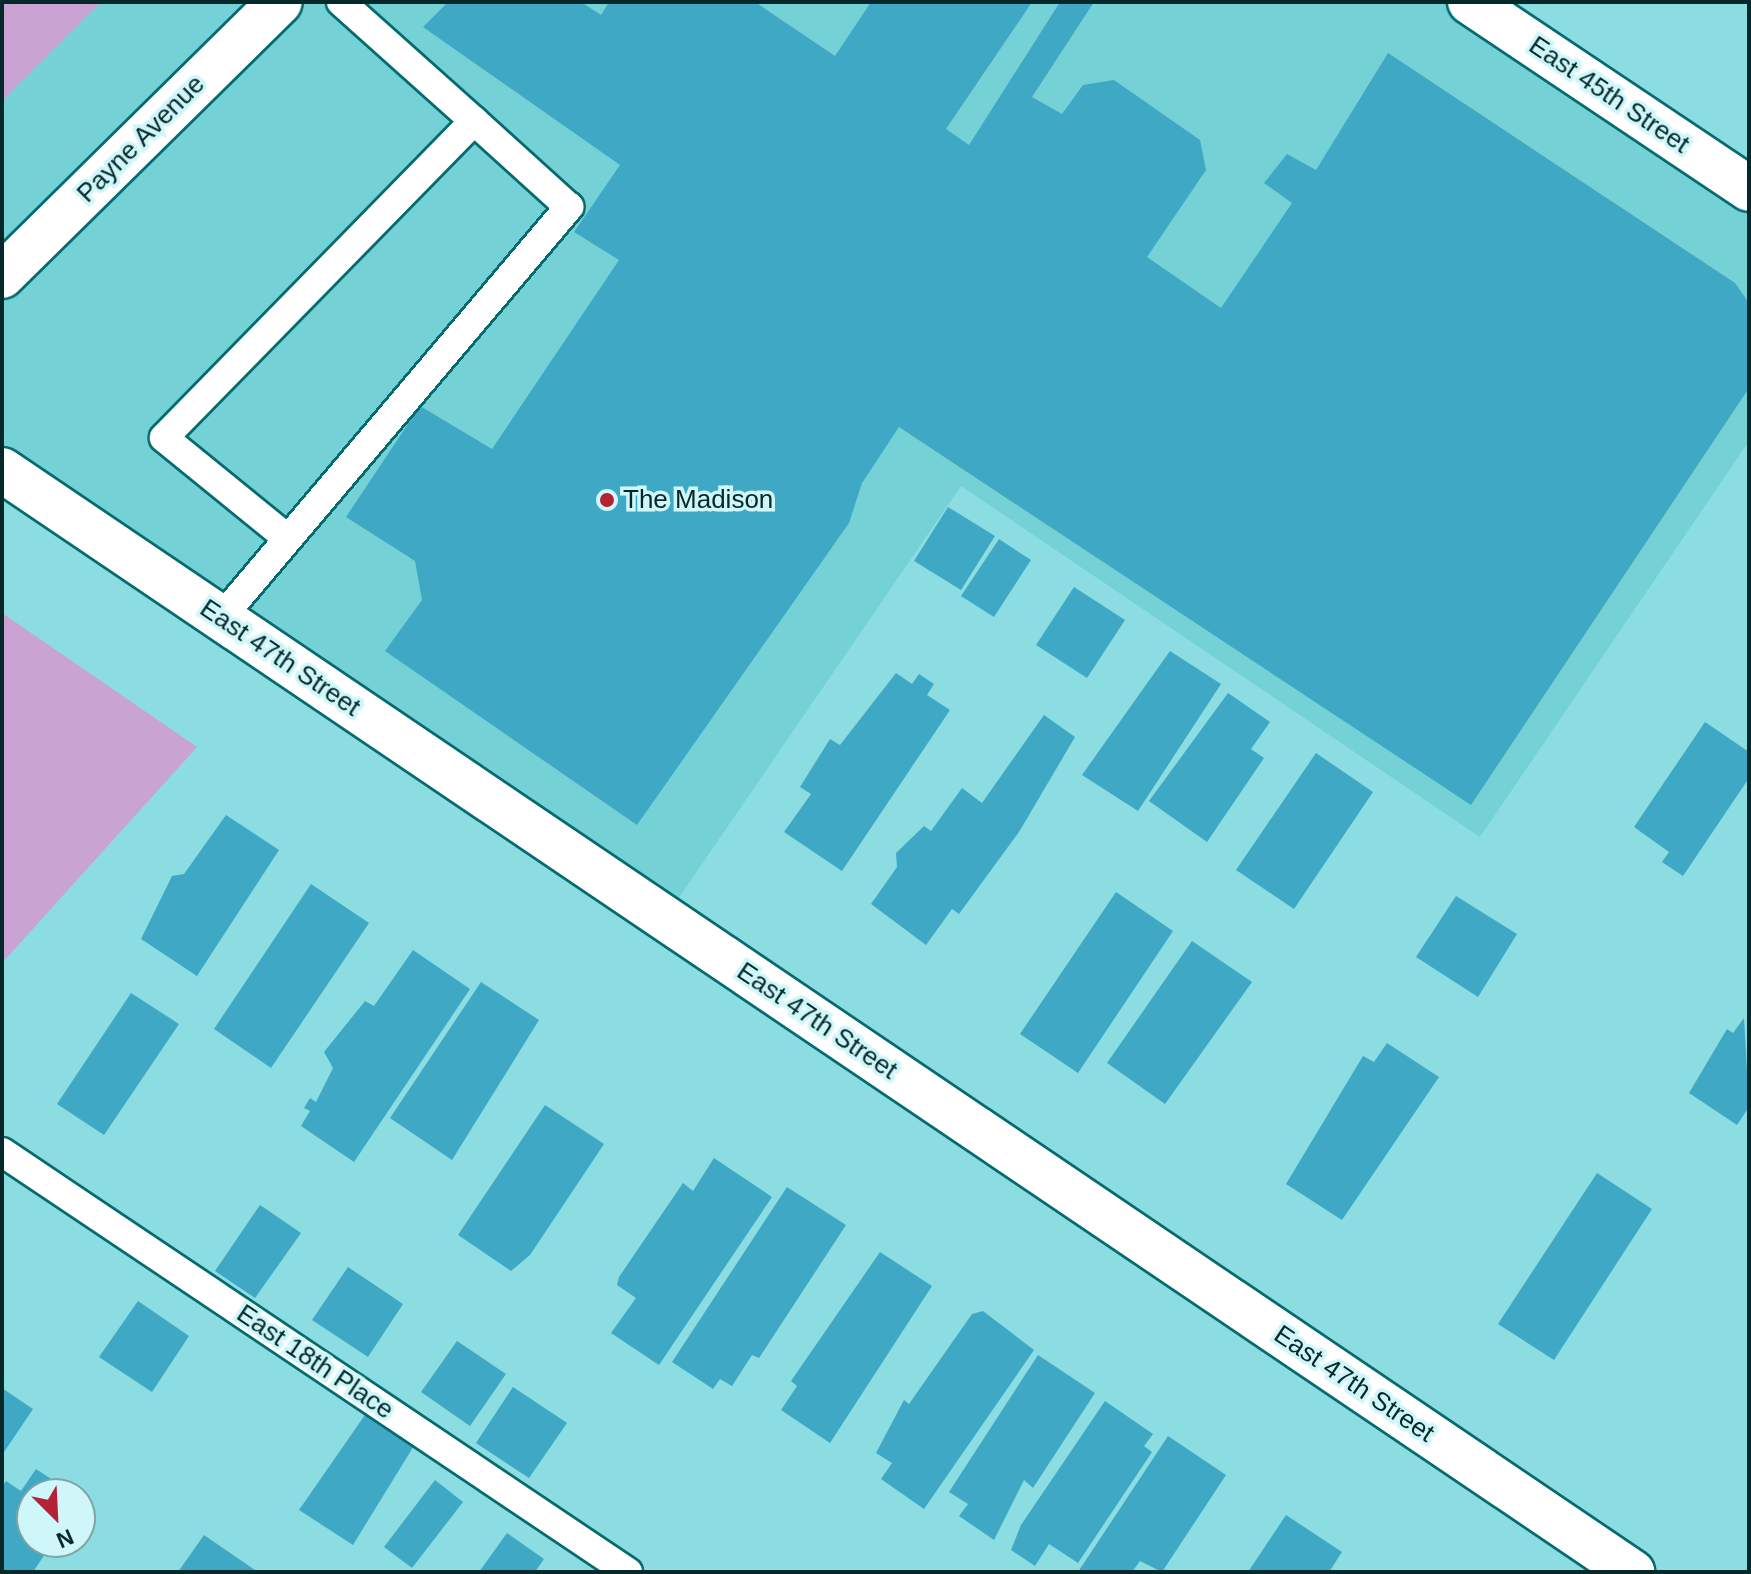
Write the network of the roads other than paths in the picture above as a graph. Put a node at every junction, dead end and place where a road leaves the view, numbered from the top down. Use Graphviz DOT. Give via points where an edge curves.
graph roads {
  1 [pos="280,2"];
  2 [pos="341,2"];
  3 [pos="1470,2"];
  4 [pos="474,121"];
  5 [pos="1749,189"];
  6 [pos="2,276"];
  7 [pos="2,470"];
  8 [pos="286,537"];
  9 [pos="221,618"];
  10 [pos="2,1152"];
  11 [pos="628,1572"];
  12 [pos="1632,1572"];
  1 -- 6 [label="street, Payne Avenue"];
  2 -- 4 [label="lane"];
  3 -- 5 [label="street, East 45th Street"];
  4 -- 8 [label="lane" via="569,207"];
  4 -- 8 [label="lane" via="164,438"];
  7 -- 9 [label="street, East 47th Street"];
  8 -- 9 [label="lane"];
  9 -- 12 [label="street, East 47th Street"];
  10 -- 11 [label="lane, East 18th Place"];
}
